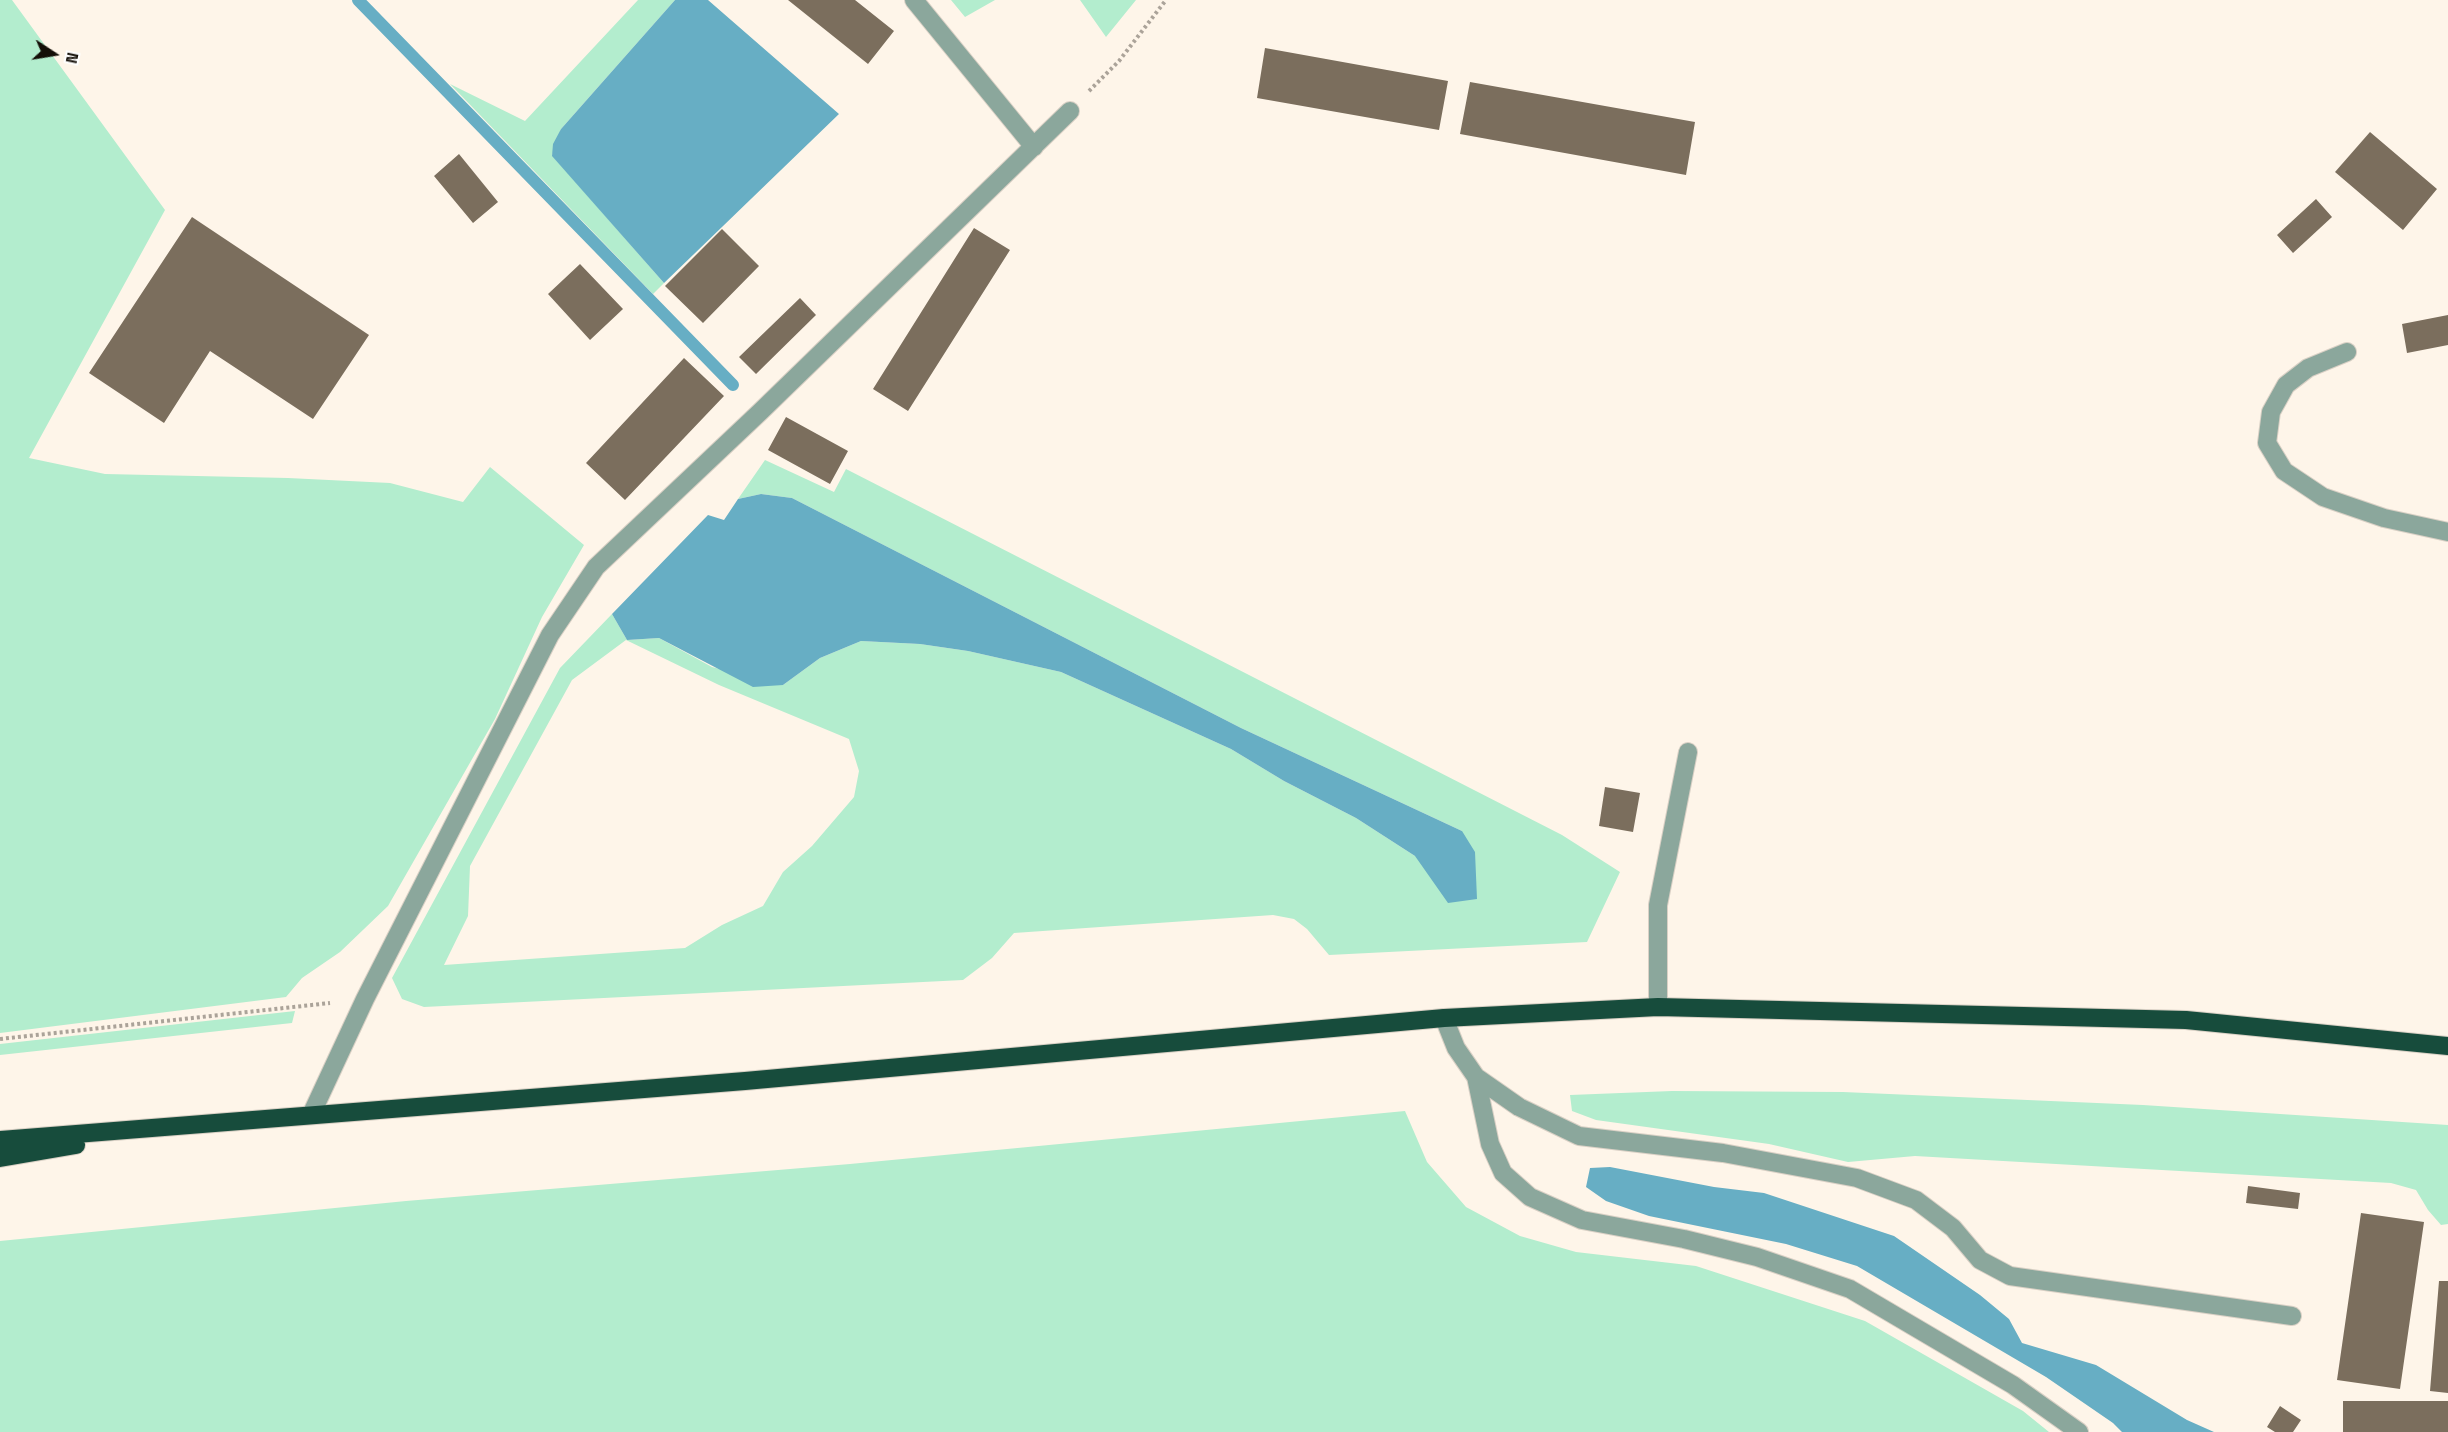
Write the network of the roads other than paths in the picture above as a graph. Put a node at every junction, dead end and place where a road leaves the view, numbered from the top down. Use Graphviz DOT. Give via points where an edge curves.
graph roads {
  1 [pos="914,0"];
  2 [pos="1070,111"];
  3 [pos="1034,147"];
  4 [pos="2347,352"];
  5 [pos="2448,532"];
  6 [pos="1688,752"];
  7 [pos="1658,1007"];
  8 [pos="1444,1018"];
  9 [pos="2448,1046"];
  10 [pos="1476,1077"];
  11 [pos="312,1115"];
  12 [pos="182,1127"];
  13 [pos="0,1140"];
  14 [pos="0,1158"];
  15 [pos="2292,1317"];
  16 [pos="2079,1432"];
  1 -- 3 [label="street"];
  2 -- 3 [label="street"];
  3 -- 11 [label="street" via="596,567 550,635 365,999"];
  4 -- 5 [label="street" via="2308,368 2286,385 2271,412 2267,443 2284,471 2323,497 2384,518"];
  6 -- 7 [label="street" via="1658,905"];
  7 -- 8 [label="highway"];
  7 -- 9 [label="highway" via="2186,1020"];
  8 -- 10 [label="street" via="1456,1048"];
  8 -- 11 [label="highway" via="745,1081"];
  10 -- 15 [label="street" via="1519,1107 1579,1136 1723,1153 1857,1178 1916,1200 1953,1228 1980,1260 2010,1276"];
  10 -- 16 [label="street" via="1490,1144 1503,1173 1530,1197 1582,1220 1757,1257 1850,1289 2013,1384"];
  11 -- 12 [label="highway"];
  12 -- 13 [label="highway"];
  12 -- 14 [label="highway"];
}
